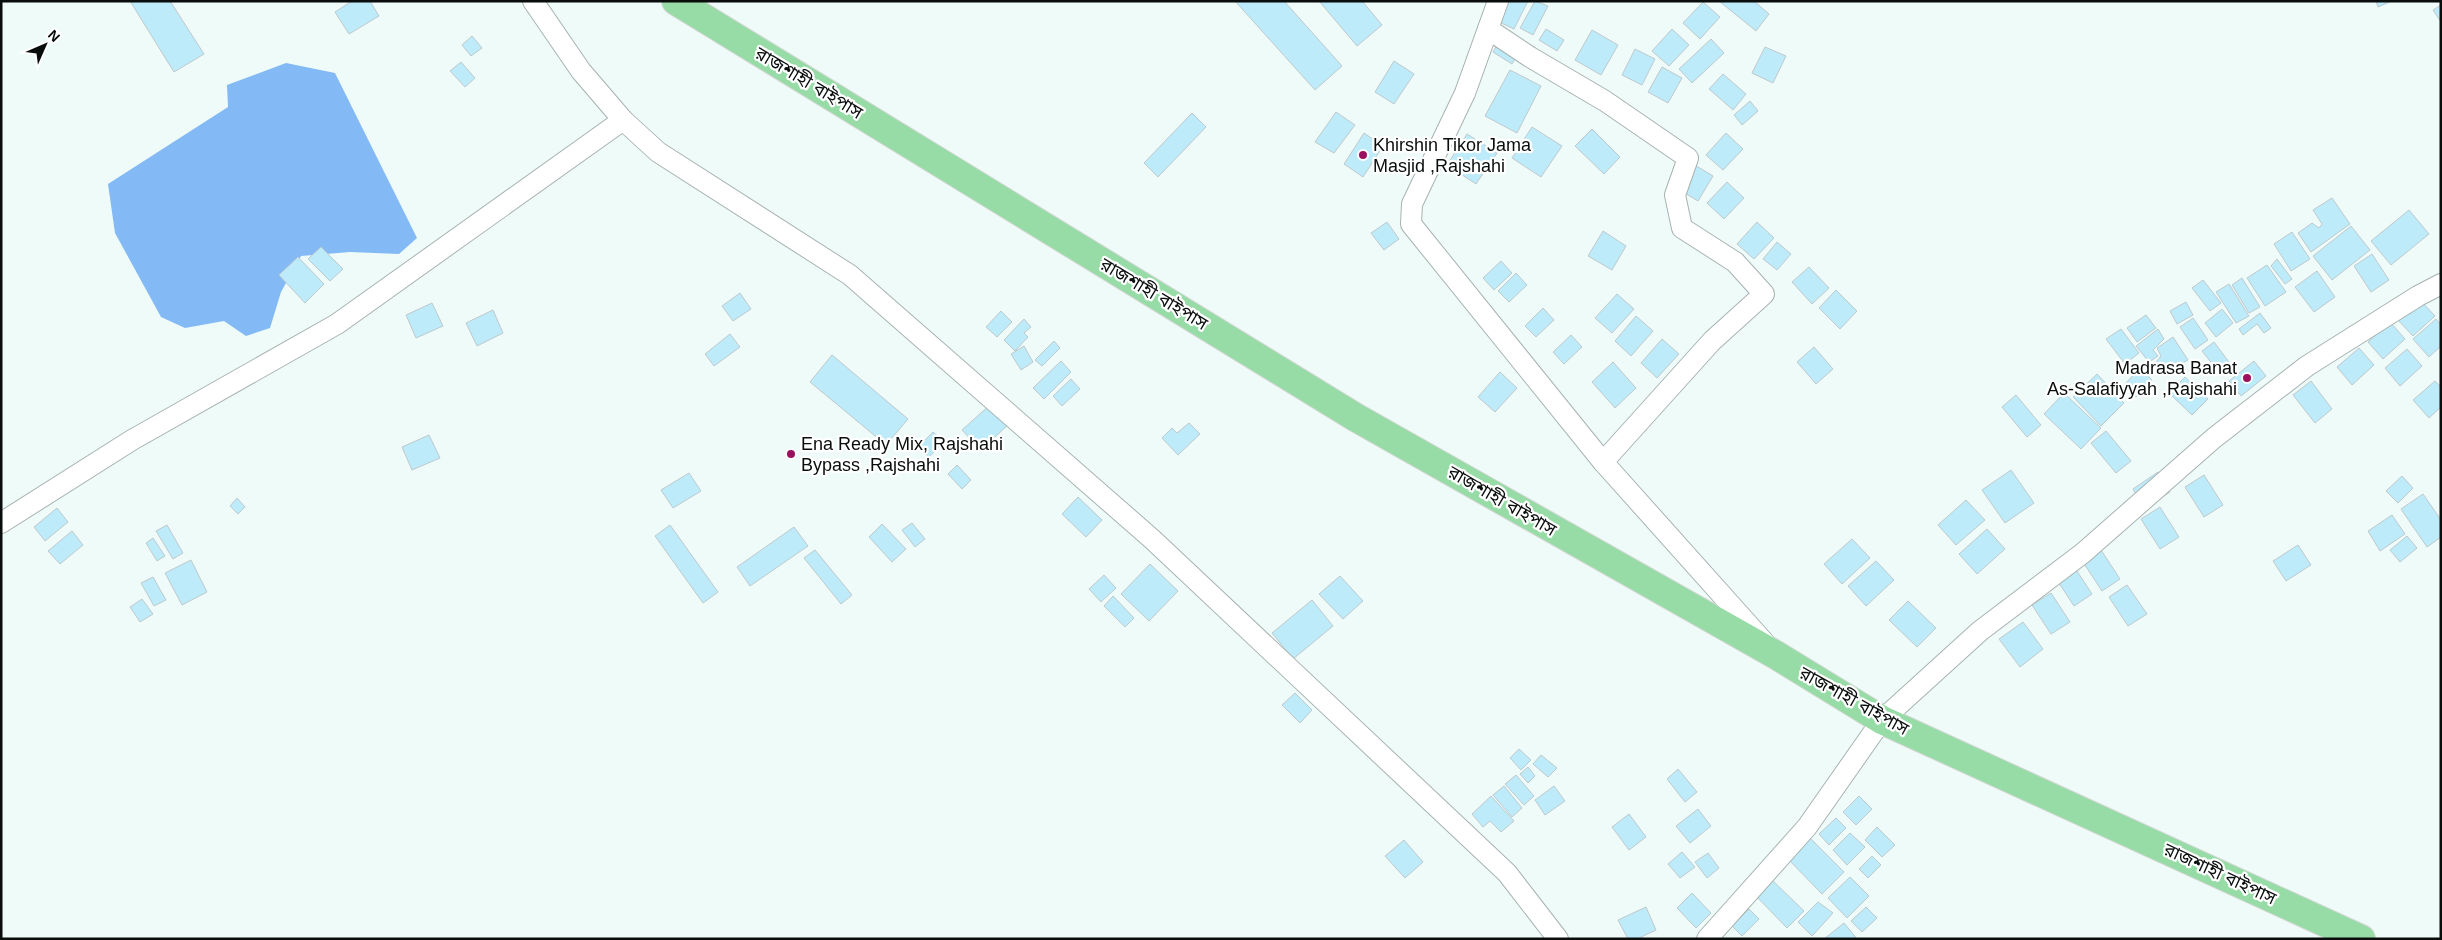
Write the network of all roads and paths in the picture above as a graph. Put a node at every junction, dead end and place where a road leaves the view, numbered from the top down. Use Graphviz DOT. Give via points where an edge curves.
graph roads {
  1 [pos="533,1"];
  2 [pos="676,1"];
  3 [pos="1498,1"];
  4 [pos="1488,29"];
  5 [pos="623,120"];
  6 [pos="2441,284"];
  7 [pos="1603,462"];
  8 [pos="1,524"];
  9 [pos="1776,656"];
  10 [pos="1882,720"];
  11 [pos="1558,939"];
  12 [pos="1707,939"];
  13 [pos="2361,939"];
  1 -- 5 [label="street" via="581,71"];
  2 -- 9 [label="highway, রাজশাহী বাইপাস" via="1355,417"];
  3 -- 4 [label="street"];
  4 -- 7 [label="street" via="1465,93 1412,204 1411,224"];
  4 -- 7 [label="street" via="1605,101 1688,158 1676,195 1682,228 1735,262 1764,294 1712,341"];
  5 -- 8 [label="street" via="337,324 132,440"];
  5 -- 11 [label="street" via="658,152 850,275 1130,520 1507,873"];
  6 -- 10 [label="street" via="2307,366 2214,438 2083,553 1980,631"];
  7 -- 9 [label="street"];
  9 -- 10 [label="highway, রাজশাহী বাইপাস"];
  10 -- 12 [label="street" via="1807,827"];
  10 -- 13 [label="highway, রাজশাহী বাইপাস"];
}
